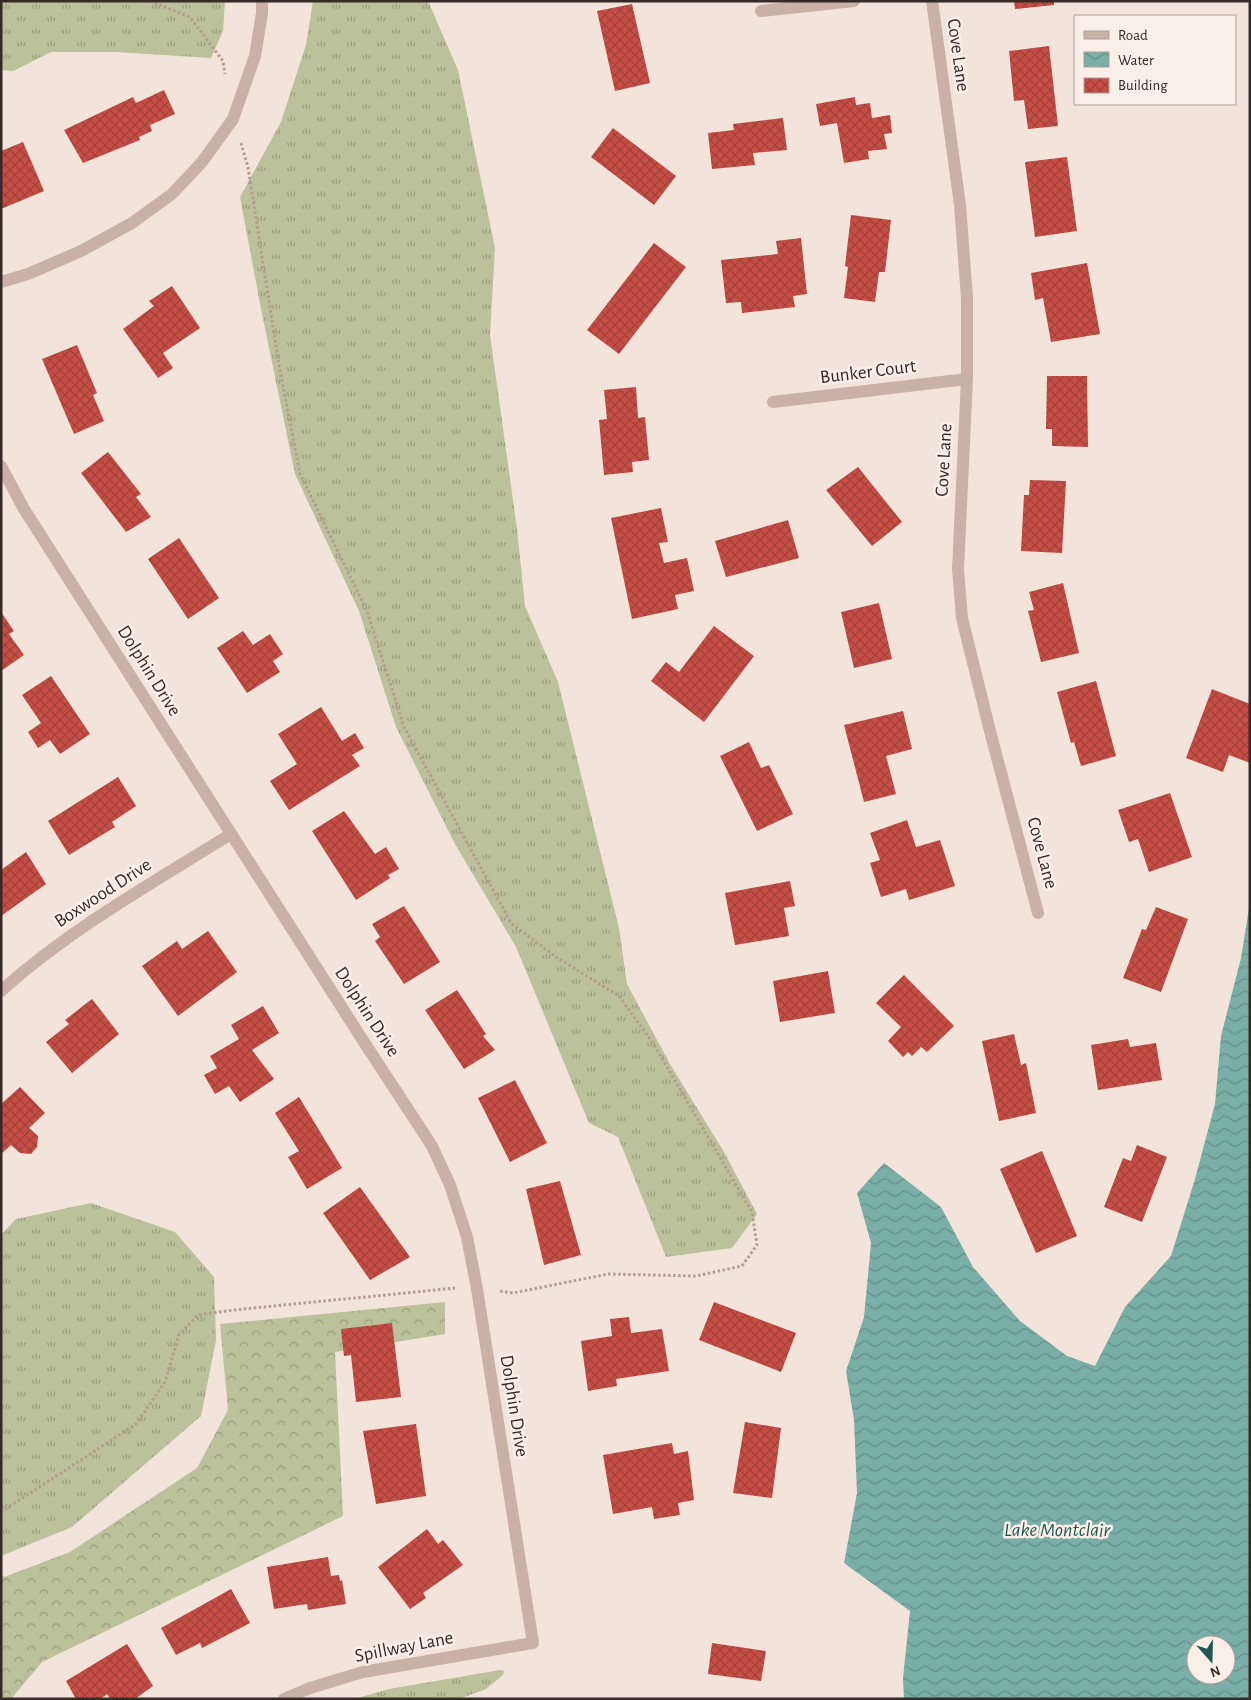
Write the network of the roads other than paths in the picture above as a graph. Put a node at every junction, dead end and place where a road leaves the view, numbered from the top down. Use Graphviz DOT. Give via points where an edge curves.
graph roads {
  1 [pos="262,1"];
  2 [pos="854,1"];
  3 [pos="932,1"];
  4 [pos="761,11"];
  5 [pos="1,282"];
  6 [pos="967,379"];
  7 [pos="773,402"];
  8 [pos="1,466"];
  9 [pos="231,834"];
  10 [pos="1038,913"];
  11 [pos="1,991"];
  12 [pos="533,1643"];
  13 [pos="284,1699"];
  1 -- 5 [label="street" via="255,56 233,119 202,162 172,194 132,223 82,251"];
  2 -- 4 [label="street"];
  3 -- 6 [label="street, Cove Lane" via="960,205"];
  6 -- 7 [label="street, Bunker Court"];
  6 -- 10 [label="street, Cove Lane" via="958,569 962,618"];
  8 -- 9 [label="street, Dolphin Drive" via="24,509"];
  9 -- 11 [label="street, Boxwood Drive" via="75,931"];
  9 -- 12 [label="street, Dolphin Drive" via="432,1146 450,1185 467,1237 477,1289"];
  12 -- 13 [label="street, Spillway Lane" via="363,1672"];
}
